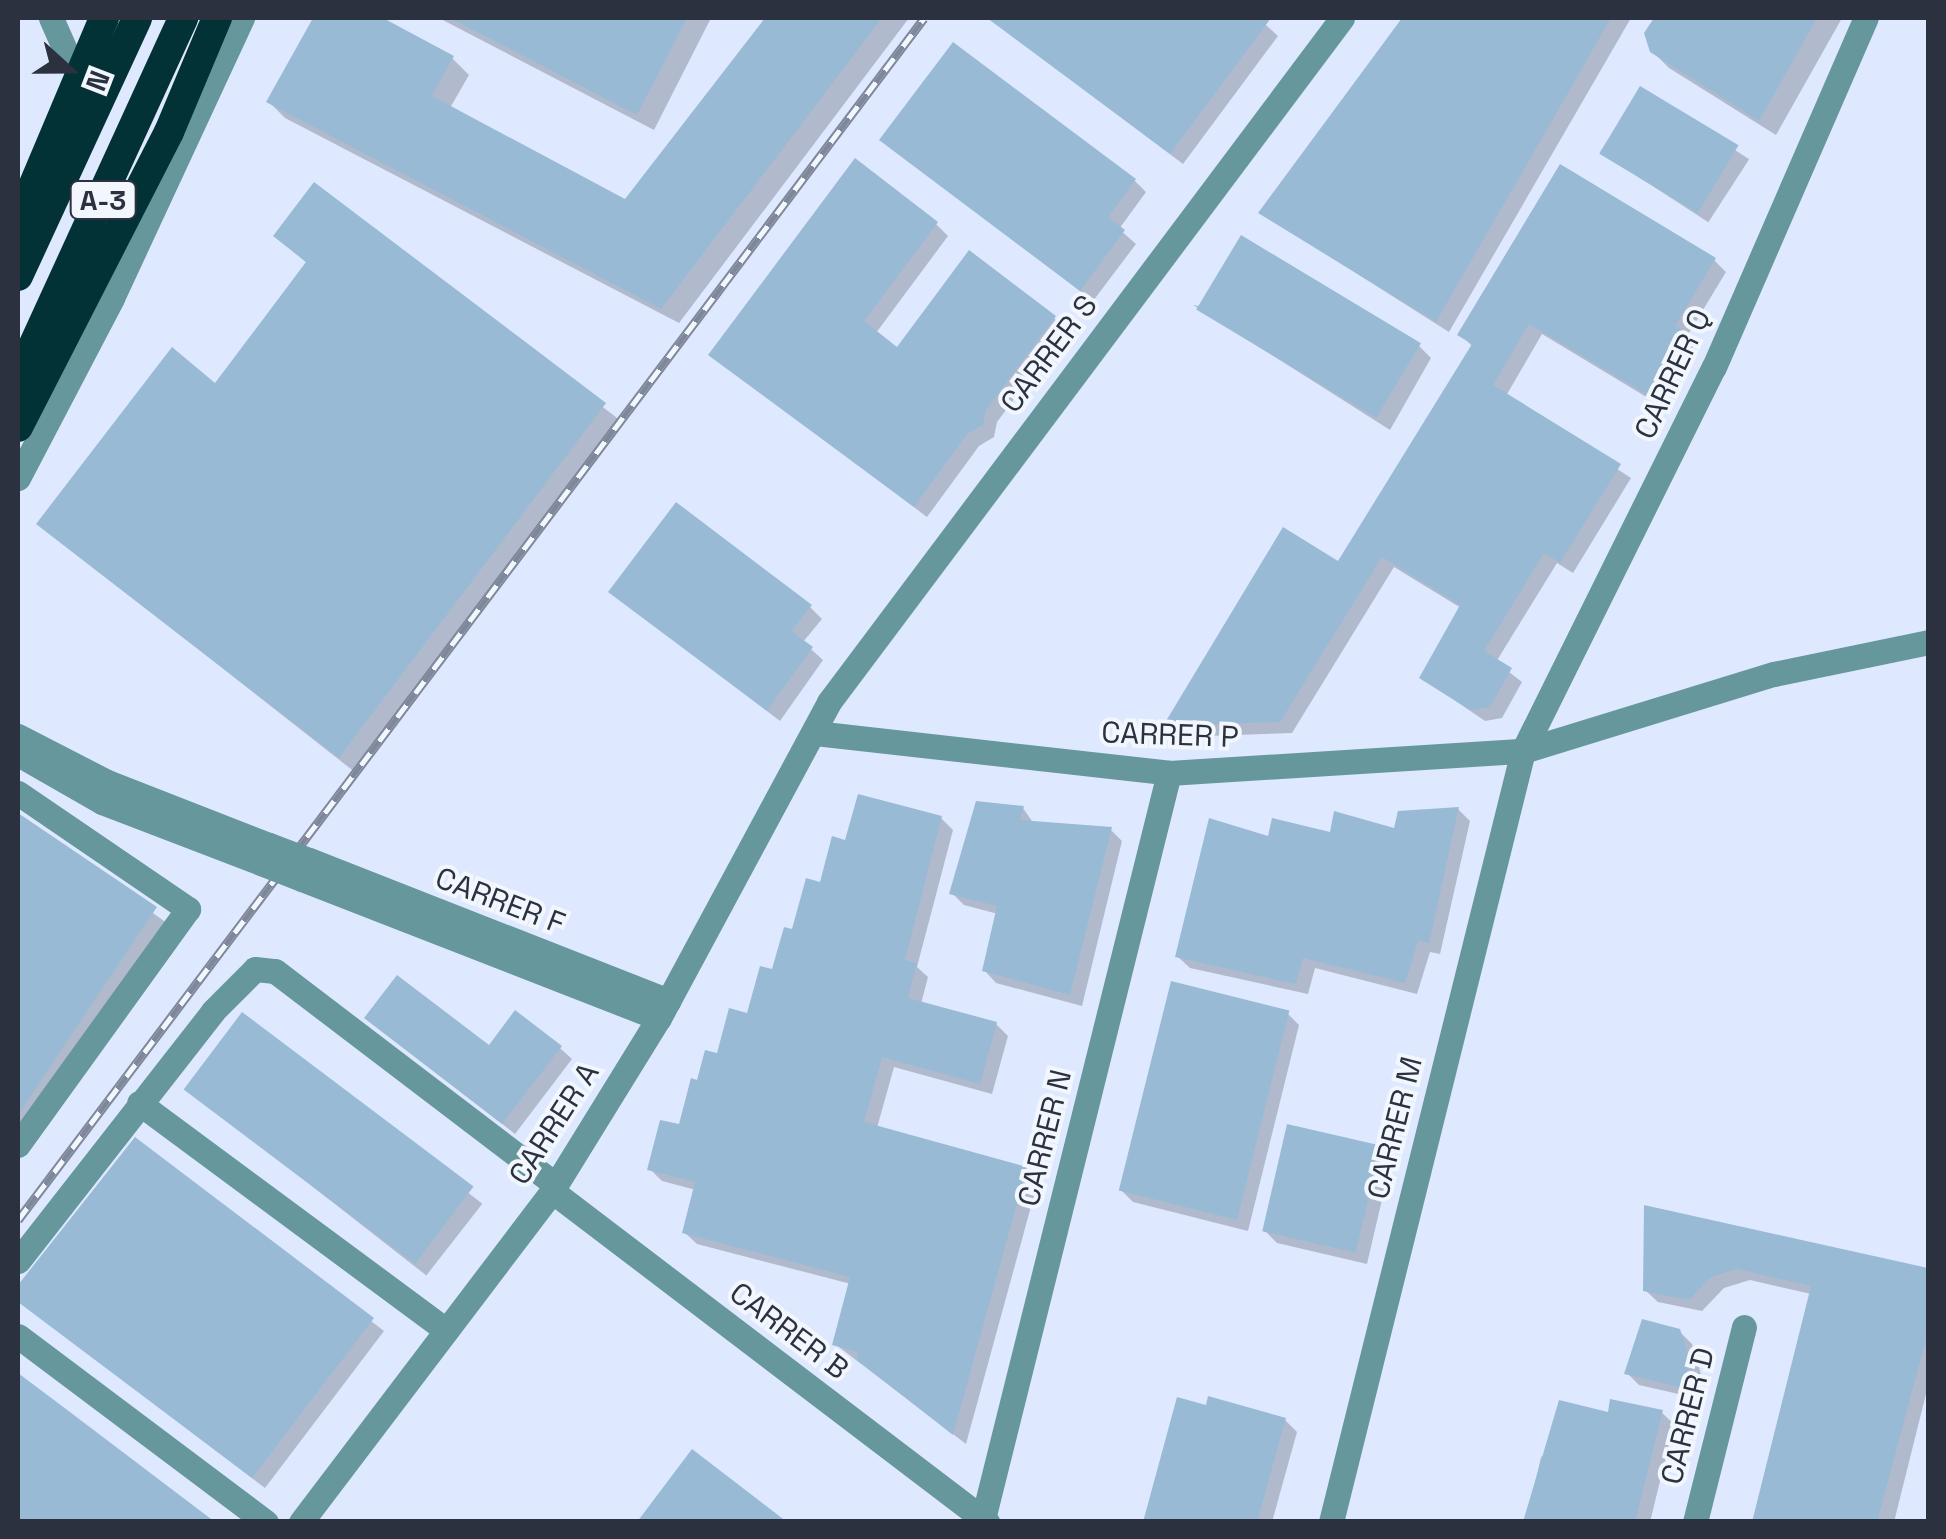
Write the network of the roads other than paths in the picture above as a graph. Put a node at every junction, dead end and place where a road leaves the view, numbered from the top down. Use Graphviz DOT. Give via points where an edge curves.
graph roads {
  1 [pos="51,18"];
  2 [pos="90,18"];
  3 [pos="104,18"];
  4 [pos="137,18"];
  5 [pos="184,18"];
  6 [pos="216,18"];
  7 [pos="242,18"];
  8 [pos="1342,18"];
  9 [pos="1866,18"];
  10 [pos="70,61"];
  11 [pos="170,132"];
  12 [pos="18,179"];
  13 [pos="18,222"];
  14 [pos="18,276"];
  15 [pos="18,379"];
  16 [pos="18,427"];
  17 [pos="18,448"];
  18 [pos="18,478"];
  19 [pos="1928,642"];
  20 [pos="816,733"];
  21 [pos="18,736"];
  22 [pos="1523,751"];
  23 [pos="18,754"];
  24 [pos="1169,773"];
  25 [pos="18,793"];
  26 [pos="265,854"];
  27 [pos="664,1010"];
  28 [pos="140,1103"];
  29 [pos="18,1145"];
  30 [pos="554,1188"];
  31 [pos="18,1261"];
  32 [pos="1744,1326"];
  33 [pos="446,1330"];
  34 [pos="18,1336"];
  35 [pos="985,1520"];
  36 [pos="266,1522"];
  37 [pos="301,1522"];
  38 [pos="1331,1522"];
  39 [pos="1695,1522"];
  1 -- 10 [label="street"];
  2 -- 10 [label="highway"];
  3 -- 13 [label="highway"];
  4 -- 14 [label="highway, A-3"];
  5 -- 15 [label="highway, A-3"];
  6 -- 11 [label="highway"];
  7 -- 18 [label="street" via="112,298"];
  8 -- 20 [label="street, CARRER S" via="829,702"];
  9 -- 22 [label="street, CARRER Q" via="1714,368"];
  10 -- 12 [label="highway"];
  11 -- 16 [label="highway"];
  11 -- 17 [label="street" via="108,276"];
  19 -- 22 [label="street, CARRER P" via="1774,674"];
  20 -- 24 [label="street, CARRER P"];
  20 -- 27 [label="street, CARRER A"];
  21 -- 26 [label="street"];
  22 -- 24 [label="street, CARRER P"];
  22 -- 38 [label="street, CARRER M"];
  23 -- 26 [label="street" via="102,802"];
  24 -- 35 [label="street, CARRER N"];
  25 -- 29 [label="street" via="188,909"];
  26 -- 27 [label="street, CARRER F, bridge"];
  27 -- 30 [label="street, CARRER A"];
  28 -- 30 [label="street, CARRER B" via="236,982 266,968"];
  28 -- 31 [label="street"];
  28 -- 33 [label="street"];
  30 -- 33 [label="street, CARRER A"];
  30 -- 35 [label="street, CARRER B"];
  32 -- 39 [label="street, CARRER D"];
  33 -- 37 [label="street, CARRER A"];
  34 -- 36 [label="street"];
}
